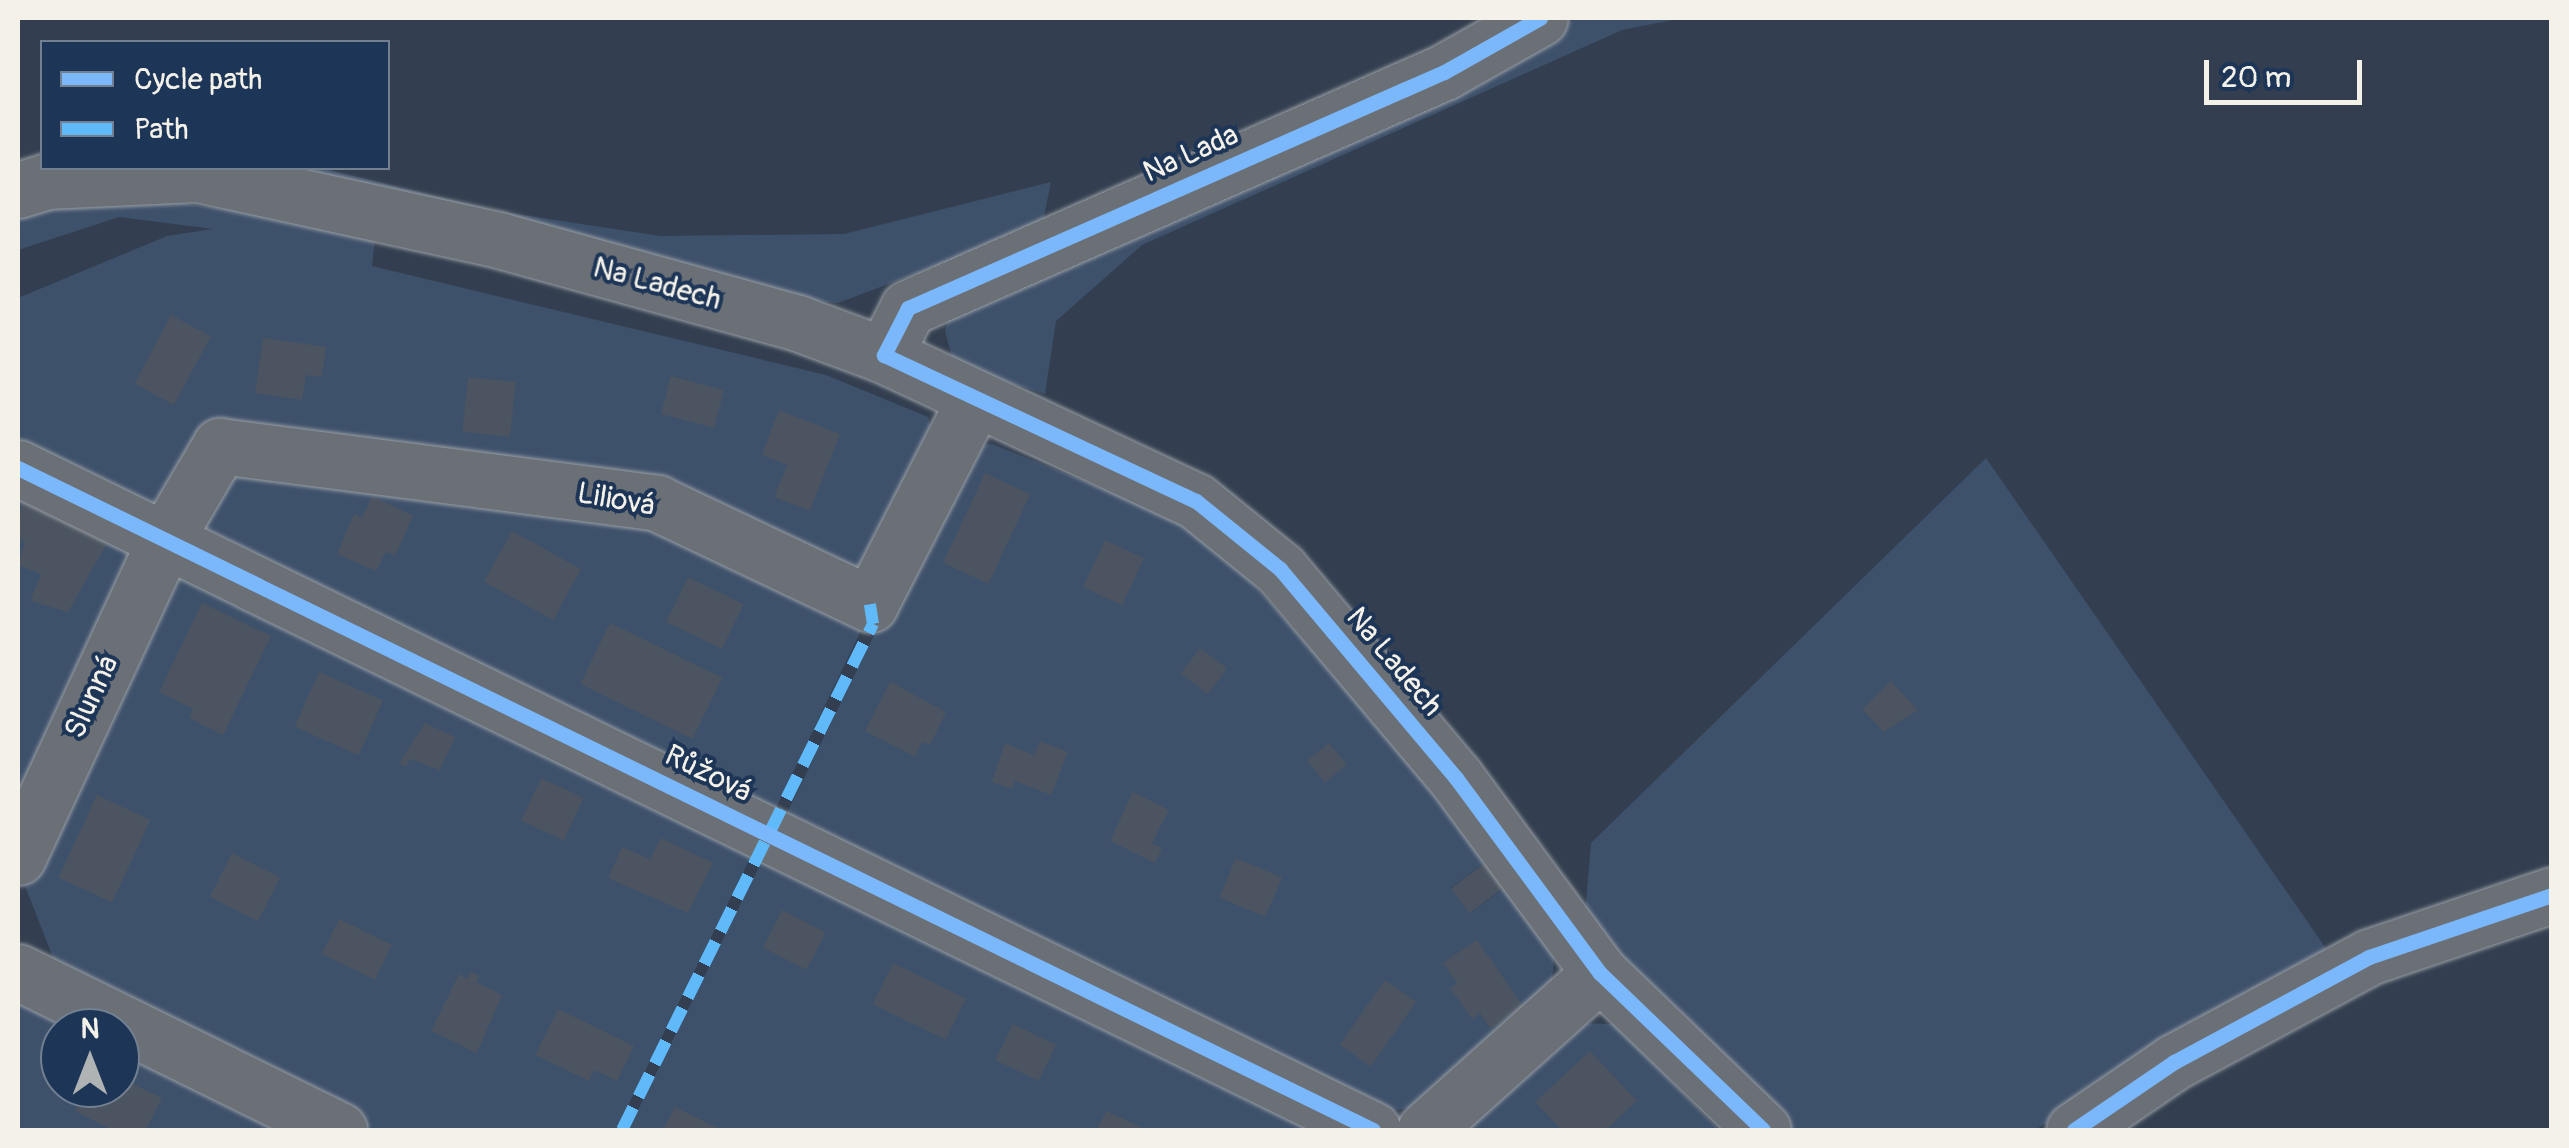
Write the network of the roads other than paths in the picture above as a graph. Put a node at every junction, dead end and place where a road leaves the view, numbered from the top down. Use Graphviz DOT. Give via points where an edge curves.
graph roads {
  1 [pos="1540,18"];
  2 [pos="18,190"];
  3 [pos="884,355"];
  4 [pos="976,399"];
  5 [pos="18,468"];
  6 [pos="166,538"];
  7 [pos="18,856"];
  8 [pos="2552,895"];
  9 [pos="18,972"];
  10 [pos="1600,973"];
  11 [pos="338,1130"];
  12 [pos="1373,1130"];
  13 [pos="1425,1130"];
  14 [pos="1763,1130"];
  15 [pos="2074,1130"];
  1 -- 3 [label="street, Na Lada" via="1444,72 908,308"];
  2 -- 3 [label="street, Na Ladech" via="48,181 196,174 499,240 798,323"];
  3 -- 4 [label="street, Na Ladech"];
  4 -- 6 [label="street, Liliová" via="870,604 657,503 220,446"];
  4 -- 10 [label="street, Na Ladech" via="1196,501 1280,569 1456,778"];
  5 -- 6 [label="street, Růžová"];
  6 -- 7 [label="street, Slunná"];
  6 -- 12 [label="street, Růžová"];
  8 -- 15 [label="street" via="2368,957 2174,1062"];
  9 -- 11 [label="street"];
  10 -- 13 [label="street"];
  10 -- 14 [label="street, Na Ladech"];
}
